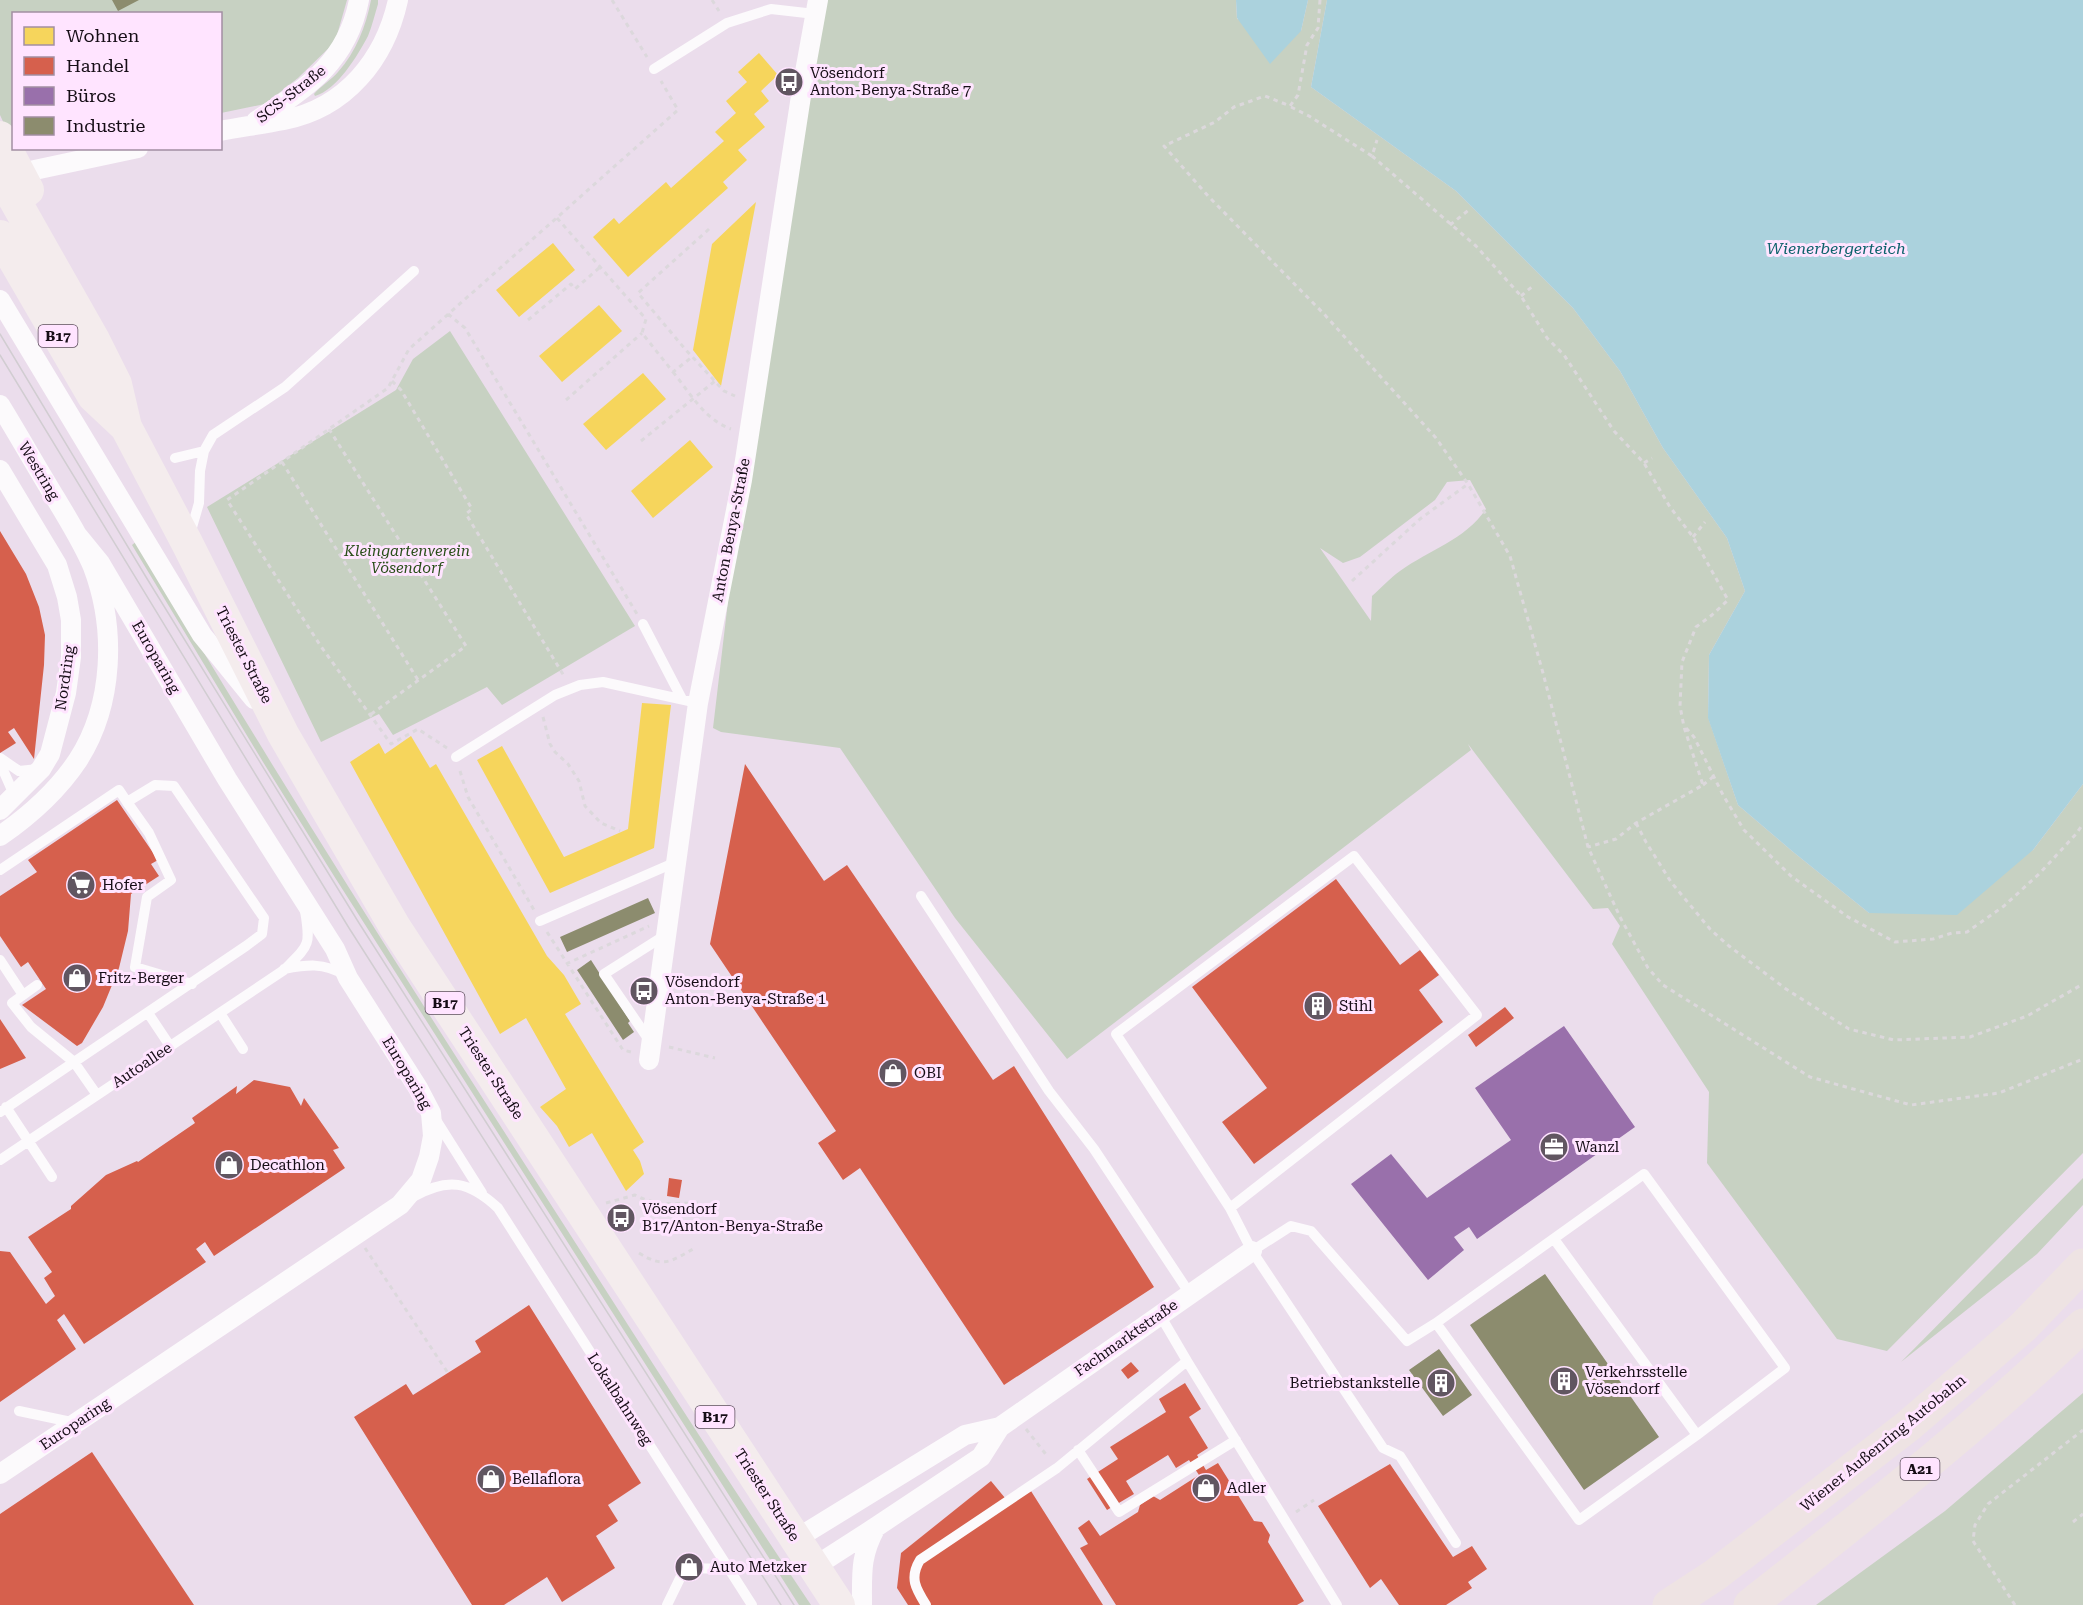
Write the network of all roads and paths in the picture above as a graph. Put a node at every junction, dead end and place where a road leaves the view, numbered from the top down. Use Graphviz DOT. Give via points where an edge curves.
graph roads {
  1 [pos="359,0"];
  2 [pos="398,0"];
  3 [pos="612,0"];
  4 [pos="1320,0"];
  5 [pos="817,7"];
  6 [pos="654,69"];
  7 [pos="1290,106"];
  8 [pos="252,124"];
  9 [pos="222,131"];
  10 [pos="0,138"];
  11 [pos="1377,140"];
  12 [pos="129,150"];
  13 [pos="1372,156"];
  14 [pos="0,176"];
  15 [pos="1470,209"];
  16 [pos="557,218"];
  17 [pos="1450,225"];
  18 [pos="709,229"];
  19 [pos="14,231"];
  20 [pos="599,267"];
  21 [pos="414,271"];
  22 [pos="1534,285"];
  23 [pos="1521,296"];
  24 [pos="3,306"];
  25 [pos="448,314"];
  26 [pos="528,320"];
  27 [pos="642,333"];
  28 [pos="692,357"];
  29 [pos="673,372"];
  30 [pos="392,381"];
  31 [pos="715,381"];
  32 [pos="693,398"];
  33 [pos="566,400"];
  34 [pos="753,404"];
  35 [pos="0,405"];
  36 [pos="329,429"];
  37 [pos="749,435"];
  38 [pos="641,441"];
  39 [pos="204,452"];
  40 [pos="175,458"];
  41 [pos="1652,458"];
  42 [pos="282,462"];
  43 [pos="1644,463"];
  44 [pos="0,470"];
  45 [pos="1468,484"];
  46 [pos="1705,522"];
  47 [pos="78,536"];
  48 [pos="1693,537"];
  49 [pos="187,543"];
  50 [pos="1352,581"];
  51 [pos="643,624"];
  52 [pos="418,680"];
  53 [pos="573,688"];
  54 [pos="690,701"];
  55 [pos="541,704"];
  56 [pos="370,715"];
  57 [pos="1684,727"];
  58 [pos="283,734"];
  59 [pos="456,757"];
  60 [pos="0,758"];
  61 [pos="0,763"];
  62 [pos="41,769"];
  63 [pos="1714,776"];
  64 [pos="1702,784"];
  65 [pos="127,802"];
  66 [pos="7,804"];
  67 [pos="1636,823"];
  68 [pos="2083,824"];
  69 [pos="620,831"];
  70 [pos="0,836"];
  71 [pos="1588,847"];
  72 [pos="676,862"];
  73 [pos="0,870"];
  74 [pos="921,896"];
  75 [pos="303,899"];
  76 [pos="540,921"];
  77 [pos="668,925"];
  78 [pos="0,960"];
  79 [pos="567,964"];
  80 [pos="284,970"];
  81 [pos="348,978"];
  82 [pos="192,984"];
  83 [pos="2083,984"];
  84 [pos="38,985"];
  85 [pos="23,995"];
  86 [pos="148,1013"];
  87 [pos="219,1013"];
  88 [pos="170,1046"];
  89 [pos="243,1049"];
  90 [pos="650,1052"];
  91 [pos="716,1058"];
  92 [pos="2083,1059"];
  93 [pos="74,1062"];
  94 [pos="97,1095"];
  95 [pos="3,1110"];
  96 [pos="431,1113"];
  97 [pos="28,1142"];
  98 [pos="0,1160"];
  99 [pos="52,1177"];
  100 [pos="484,1195"];
  101 [pos="606,1203"];
  102 [pos="700,1203"];
  103 [pos="400,1205"];
  104 [pos="1230,1208"];
  105 [pos="356,1234"];
  106 [pos="1554,1239"];
  107 [pos="695,1248"];
  108 [pos="1252,1251"];
  109 [pos="639,1253"];
  110 [pos="2083,1265"];
  111 [pos="1190,1294"];
  112 [pos="1160,1315"];
  113 [pos="1436,1323"];
  114 [pos="2083,1325"];
  115 [pos="1187,1360"];
  116 [pos="447,1373"];
  117 [pos="19,1411"];
  118 [pos="1008,1421"];
  119 [pos="76,1423"];
  120 [pos="2083,1430"];
  121 [pos="1697,1435"];
  122 [pos="1236,1440"];
  123 [pos="1078,1450"];
  124 [pos="1047,1455"];
  125 [pos="0,1474"];
  126 [pos="1314,1500"];
  127 [pos="1304,1507"];
  128 [pos="2083,1514"];
  129 [pos="2073,1522"];
  130 [pos="876,1527"];
  131 [pos="796,1539"];
  132 [pos="1456,1544"];
  133 [pos="814,1566"];
  134 [pos="729,1569"];
  135 [pos="666,1605"];
  136 [pos="752,1605"];
  137 [pos="839,1605"];
  138 [pos="862,1605"];
  139 [pos="926,1605"];
  140 [pos="1337,1605"];
  141 [pos="1669,1605"];
  142 [pos="1750,1605"];
  143 [pos="2015,1605"];
  1 -- 8 [label="street, SCS-Straße" via="353,27 325,70"];
  2 -- 8 [label="street, SCS-Straße" via="374,61 343,94 305,114"];
  3 -- 6 [label="path"];
  4 -- 7 [label="path" via="1318,28 1307,45 1298,95"];
  5 -- 6 [label="lane" via="771,9 728,23"];
  5 -- 34 [label="street, Anton Benya-Straße"];
  6 -- 16 [label="path" via="678,110"];
  7 -- 13 [label="path"];
  7 -- 45 [label="path" via="1265,96 1234,107 1215,122 1164,146 1428,429"];
  8 -- 9 [label="street, SCS-Straße"];
  10 -- 19 [label="main road" via="31,196"];
  11 -- 13 [label="path"];
  12 -- 14 [label="street"];
  13 -- 17 [label="path"];
  14 -- 19 [label="main road, Triester Straße / B17"];
  15 -- 17 [label="path"];
  16 -- 20 [label="path"];
  16 -- 25 [label="path"];
  17 -- 23 [label="path" via="1476,246"];
  18 -- 28 [label="path" via="638,293"];
  19 -- 49 [label="main road, Triester Straße / B17" via="94,340 116,384 126,427"];
  20 -- 26 [label="path" via="575,289 571,284"];
  20 -- 27 [label="path" via="646,319"];
  21 -- 39 [label="lane" via="285,387 213,435"];
  22 -- 23 [label="path"];
  23 -- 43 [label="path" via="1614,431"];
  24 -- 58 [label="street" via="202,635"];
  25 -- 30 [label="path" via="409,349"];
  25 -- 51 [label="path" via="465,328"];
  27 -- 29 [label="path"];
  27 -- 33 [label="path"];
  28 -- 29 [label="path"];
  28 -- 31 [label="path"];
  29 -- 32 [label="path"];
  30 -- 36 [label="path" via="388,388"];
  30 -- 53 [label="path" via="472,509 466,514"];
  31 -- 32 [label="path"];
  31 -- 34 [label="path" via="723,391"];
  32 -- 37 [label="path" via="723,426"];
  32 -- 38 [label="path"];
  34 -- 37 [label="street, Anton Benya-Straße"];
  35 -- 47 [label="street, Westring"];
  36 -- 42 [label="path"];
  36 -- 52 [label="path" via="466,646"];
  37 -- 54 [label="street, Anton Benya-Straße"];
  39 -- 40 [label="lane"];
  39 -- 49 [label="lane" via="199,503"];
  41 -- 43 [label="path"];
  42 -- 52 [label="path"];
  42 -- 56 [label="path" via="227,500"];
  43 -- 48 [label="path"];
  44 -- 62 [label="street, Nordring" via="57,565 71,620 66,693 50,754"];
  45 -- 50 [label="path" via="1420,519"];
  45 -- 71 [label="path" via="1510,556"];
  46 -- 48 [label="path"];
  47 -- 70 [label="street" via="93,567 108,633 103,698 78,760 44,799"];
  47 -- 75 [label="street, Europaring" via="100,563"];
  48 -- 57 [label="path" via="1728,600 1696,627 1682,662 1680,706"];
  49 -- 58 [label="main road, Triester Straße / B17"];
  51 -- 54 [label="lane"];
  52 -- 56 [label="path"];
  53 -- 54 [label="lane" via="603,682"];
  53 -- 55 [label="lane"];
  54 -- 72 [label="street, Anton Benya-Straße"];
  55 -- 59 [label="lane"];
  55 -- 69 [label="path" via="549,744 579,781 585,806 601,823"];
  56 -- 59 [label="path" via="391,744 418,729"];
  57 -- 63 [label="path" via="1694,737"];
  57 -- 64 [label="path"];
  58 -- 131 [label="main road, Triester Straße / B17" via="395,927"];
  60 -- 62 [label="lane" via="19,771"];
  61 -- 66 [label="lane"];
  62 -- 66 [label="street, Nordring"];
  63 -- 64 [label="path"];
  63 -- 68 [label="path" via="1744,830 1791,876 1848,917 1895,942 1967,932 2004,906 2040,873"];
  64 -- 67 [label="path"];
  65 -- 73 [label="lane" via="119,790"];
  65 -- 82 [label="lane" via="149,833 171,880 147,897 135,967"];
  65 -- 82 [label="lane" via="154,785 174,786 264,918 262,934"];
  67 -- 71 [label="path" via="1617,839"];
  67 -- 83 [label="path" via="1671,882 1710,929 1786,989 1849,1029 1894,1040 1970,1037 2027,1016"];
  71 -- 92 [label="path" via="1620,917 1648,968 1663,985 1810,1077 1911,1105 1999,1093"];
  72 -- 76 [label="lane"];
  72 -- 77 [label="street, Anton Benya-Straße"];
  74 -- 111 [label="lane"];
  75 -- 80 [label="lane, Autoallee" via="309,937 303,951"];
  75 -- 81 [label="street, Europaring"];
  77 -- 79 [label="path"];
  77 -- 90 [label="street, Anton Benya-Straße"];
  77 -- 90 [label="lane" via="604,974"];
  78 -- 85 [label="lane"];
  80 -- 81 [label="lane, Autoallee" via="310,964"];
  80 -- 87 [label="lane, Autoallee"];
  81 -- 96 [label="street, Europaring"];
  82 -- 86 [label="lane"];
  84 -- 85 [label="lane"];
  85 -- 93 [label="lane" via="12,1003 31,1027"];
  86 -- 88 [label="lane"];
  86 -- 93 [label="lane"];
  87 -- 88 [label="lane, Autoallee"];
  87 -- 89 [label="lane"];
  88 -- 94 [label="lane, Autoallee"];
  90 -- 91 [label="path"];
  93 -- 94 [label="lane"];
  93 -- 95 [label="lane"];
  94 -- 97 [label="lane, Autoallee"];
  95 -- 97 [label="lane"];
  96 -- 100 [label="lane, Lokalbahnweg"];
  96 -- 103 [label="street, Europaring" via="434,1136 424,1172"];
  97 -- 98 [label="lane, Autoallee"];
  97 -- 99 [label="lane"];
  100 -- 103 [label="lane" via="454,1184 429,1189"];
  100 -- 134 [label="lane, Lokalbahnweg" via="498,1208"];
  101 -- 102 [label="path" via="635,1195 659,1204"];
  103 -- 105 [label="street, Europaring"];
  104 -- 104 [label="lane" via="1477,1015 1354,856 1116,1034"];
  104 -- 108 [label="lane"];
  105 -- 116 [label="path"];
  105 -- 119 [label="street, Europaring"];
  106 -- 113 [label="lane"];
  106 -- 121 [label="lane"];
  106 -- 121 [label="lane" via="1644,1174 1785,1368"];
  107 -- 109 [label="path" via="667,1263"];
  108 -- 111 [label="street, Fachmarktstraße"];
  108 -- 113 [label="lane" via="1291,1226 1311,1231 1407,1341"];
  108 -- 132 [label="lane" via="1383,1448 1400,1456"];
  110 -- 141 [label="highway, Wiener Außenring Autobahn / A21" via="2022,1327 1908,1426 1715,1575"];
  111 -- 112 [label="street, Fachmarktstraße"];
  112 -- 115 [label="lane"];
  112 -- 118 [label="street, Fachmarktstraße"];
  113 -- 121 [label="lane" via="1579,1520"];
  114 -- 142 [label="highway, A21" via="1936,1455"];
  115 -- 122 [label="lane"];
  115 -- 123 [label="lane"];
  117 -- 119 [label="lane"];
  118 -- 124 [label="path"];
  118 -- 130 [label="street, Fachmarktstraße" via="981,1457"];
  118 -- 131 [label="street, Fachmarktstraße" via="965,1435"];
  119 -- 125 [label="street, Europaring"];
  120 -- 143 [label="path" via="1988,1504 1975,1525 1973,1541"];
  122 -- 123 [label="lane" via="1119,1512"];
  122 -- 140 [label="lane"];
  123 -- 139 [label="lane" via="920,1560 913,1579"];
  126 -- 127 [label="path"];
  128 -- 129 [label="path"];
  130 -- 133 [label="street, Fachmarktstraße"];
  130 -- 138 [label="street" via="862,1565"];
  131 -- 133 [label="main road, Triester Straße / B17"];
  133 -- 137 [label="main road, Triester Straße / B17"];
  134 -- 135 [label="lane" via="685,1568"];
  134 -- 136 [label="lane, Lokalbahnweg"];
}
